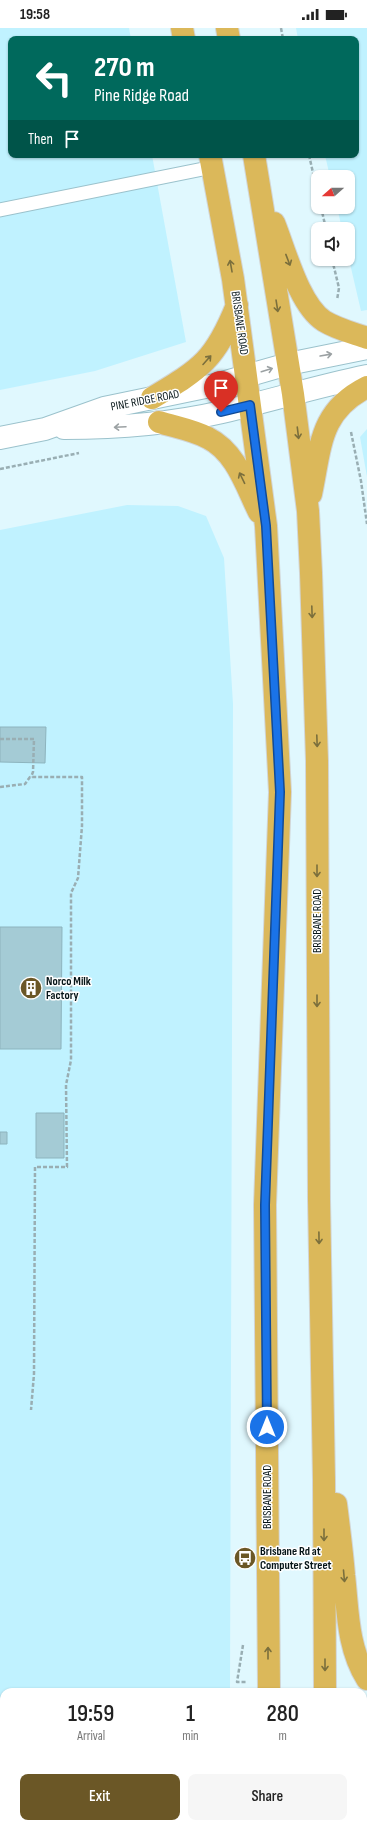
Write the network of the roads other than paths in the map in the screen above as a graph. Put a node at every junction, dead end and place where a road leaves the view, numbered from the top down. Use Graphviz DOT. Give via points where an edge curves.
graph roads {
  1 [pos="255,158"];
  2 [pos="212,161"];
  3 [pos="259,184"];
  4 [pos="0,210"];
  5 [pos="237,305"];
  6 [pos="367,338"];
  7 [pos="367,348"];
  8 [pos="288,364"];
  9 [pos="247,376"];
  10 [pos="367,376"];
  11 [pos="367,387"];
  12 [pos="293,394"];
  13 [pos="152,398"];
  14 [pos="250,405"];
  15 [pos="159,422"];
  16 [pos="45,429"];
  17 [pos="0,438"];
  18 [pos="308,511"];
  19 [pos="266,526"];
  20 [pos="321,1384"];
  21 [pos="367,1679"];
  22 [pos="269,1688"];
  23 [pos="325,1688"];
  1 -- 3 [label="highway, BRISBANE ROAD"];
  2 -- 4 [label="lane"];
  5 -- 2 [label="highway, BRISBANE ROAD, one-way"];
  3 -- 6 [label="highway, one-way" via="302,296 311,309 330,324"];
  3 -- 8 [label="highway, BRISBANE ROAD, one-way"];
  5 -- 9 [label="highway, BRISBANE ROAD"];
  13 -- 5 [label="highway, one-way" via="188,377 207,362 220,342"];
  8 -- 7 [label="street, PINE RIDGE ROAD, one-way"];
  9 -- 8 [label="street, PINE RIDGE ROAD, one-way"];
  8 -- 12 [label="highway, BRISBANE ROAD"];
  9 -- 13 [label="street, PINE RIDGE ROAD"];
  9 -- 14 [label="highway, BRISBANE ROAD"];
  10 -- 12 [label="street, PINE RIDGE ROAD"];
  11 -- 18 [label="highway" via="345,401 330,419 321,444"];
  12 -- 14 [label="street, PINE RIDGE ROAD"];
  12 -- 18 [label="highway, BRISBANE ROAD, one-way"];
  13 -- 16 [label="street, PINE RIDGE ROAD" via="104,408"];
  14 -- 15 [label="street, PINE RIDGE ROAD"];
  14 -- 19 [label="highway, BRISBANE ROAD"];
  15 -- 16 [label="street, PINE RIDGE ROAD, one-way" via="133,426"];
  19 -- 15 [label="highway, one-way" via="234,460 224,449 197,433"];
  16 -- 17 [label="street, PINE RIDGE ROAD"];
  18 -- 20 [label="highway, BRISBANE ROAD, one-way" via="317,761"];
  22 -- 19 [label="highway, BRISBANE ROAD, one-way" via="265,1205 280,792"];
  20 -- 21 [label="highway, one-way" via="347,1613 353,1649"];
  20 -- 23 [label="highway, BRISBANE ROAD, one-way"];
}
